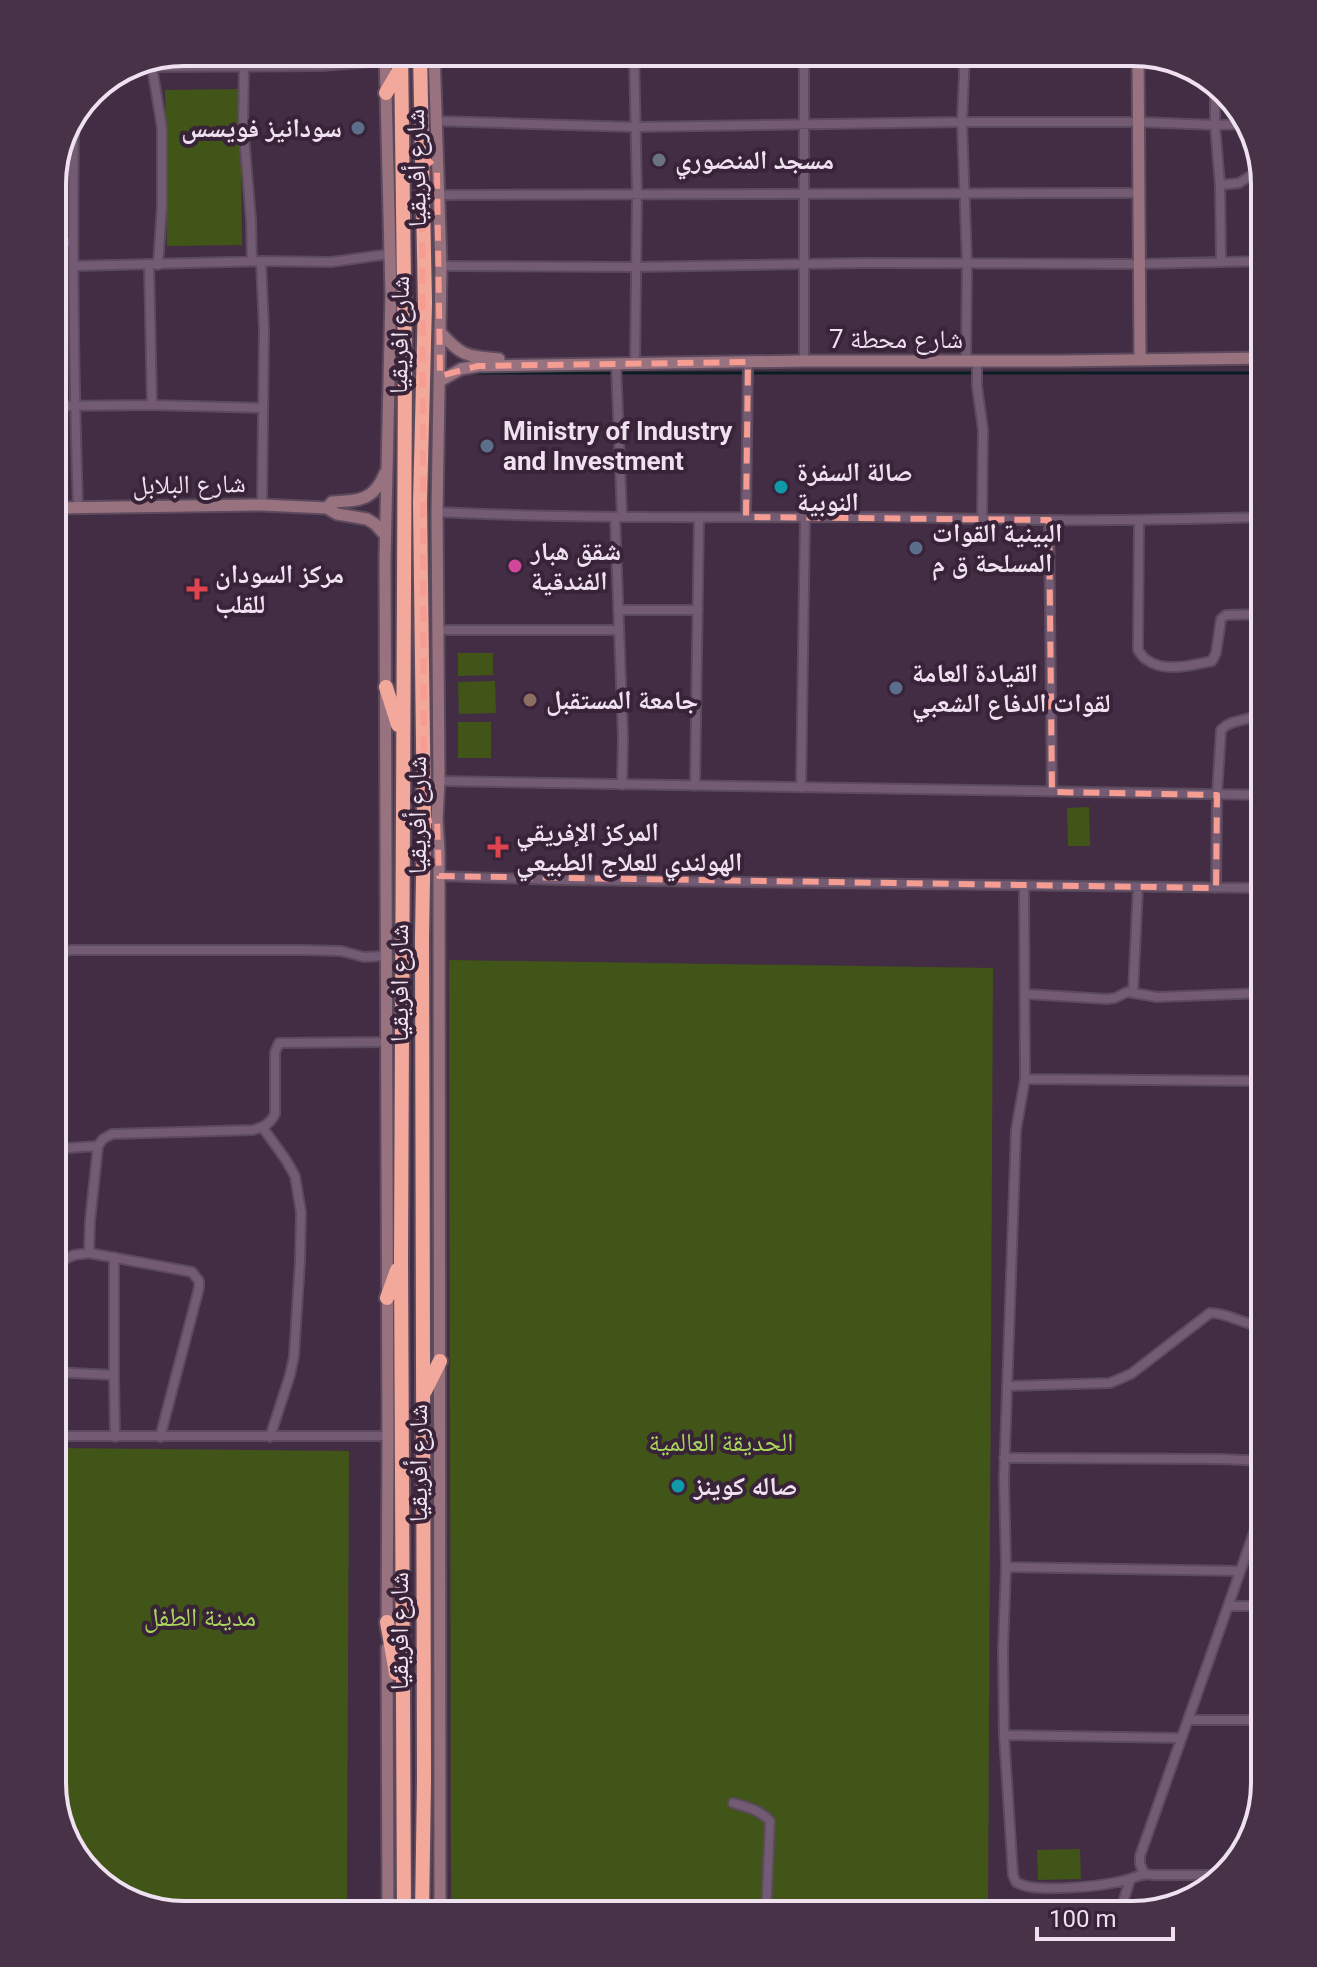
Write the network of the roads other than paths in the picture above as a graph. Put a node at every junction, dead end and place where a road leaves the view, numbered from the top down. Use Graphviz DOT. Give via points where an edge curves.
graph roads {
  1 [pos="244,66"];
  2 [pos="257,66"];
  3 [pos="322,66"];
  4 [pos="385,66"];
  5 [pos="398,66"];
  6 [pos="401,66"];
  7 [pos="420,66"];
  8 [pos="435,66"];
  9 [pos="632,66"];
  10 [pos="804,66"];
  11 [pos="964,66"];
  12 [pos="1138,66"];
  13 [pos="172,67"];
  14 [pos="192,67"];
  15 [pos="150,72"];
  16 [pos="386,93"];
  17 [pos="1215,100"];
  18 [pos="437,121"];
  19 [pos="962,122"];
  20 [pos="1138,122"];
  21 [pos="1235,124"];
  22 [pos="805,125"];
  23 [pos="1215,125"];
  24 [pos="635,127"];
  25 [pos="74,143"];
  26 [pos="422,152"];
  27 [pos="437,171"];
  28 [pos="67,172"];
  29 [pos="73,172"];
  30 [pos="1250,176"];
  31 [pos="1220,185"];
  32 [pos="805,193"];
  33 [pos="1138,193"];
  34 [pos="637,194"];
  35 [pos="965,194"];
  36 [pos="438,195"];
  37 [pos="66,242"];
  38 [pos="73,242"];
  39 [pos="389,254"];
  40 [pos="257,261"];
  41 [pos="1221,261"];
  42 [pos="1251,261"];
  43 [pos="967,263"];
  44 [pos="805,264"];
  45 [pos="1139,264"];
  46 [pos="154,265"];
  47 [pos="74,266"];
  48 [pos="441,266"];
  49 [pos="636,267"];
  50 [pos="440,332"];
  51 [pos="1251,358"];
  52 [pos="1140,360"];
  53 [pos="804,361"];
  54 [pos="971,361"];
  55 [pos="748,362"];
  56 [pos="616,363"];
  57 [pos="635,363"];
  58 [pos="527,365"];
  59 [pos="440,381"];
  60 [pos="152,405"];
  61 [pos="66,407"];
  62 [pos="75,407"];
  63 [pos="263,408"];
  64 [pos="387,469"];
  65 [pos="262,505"];
  66 [pos="66,508"];
  67 [pos="78,508"];
  68 [pos="327,508"];
  69 [pos="437,512"];
  70 [pos="618,517"];
  71 [pos="699,517"];
  72 [pos="746,517"];
  73 [pos="805,518"];
  74 [pos="1251,518"];
  75 [pos="982,519"];
  76 [pos="1049,520"];
  77 [pos="1139,521"];
  78 [pos="385,535"];
  79 [pos="618,610"];
  80 [pos="698,610"];
  81 [pos="1251,614"];
  82 [pos="438,630"];
  83 [pos="619,630"];
  84 [pos="386,687"];
  85 [pos="1251,718"];
  86 [pos="403,740"];
  87 [pos="439,781"];
  88 [pos="622,785"];
  89 [pos="695,786"];
  90 [pos="801,788"];
  91 [pos="1052,792"];
  92 [pos="1217,795"];
  93 [pos="1251,795"];
  94 [pos="430,820"];
  95 [pos="439,876"];
  96 [pos="1024,886"];
  97 [pos="1138,887"];
  98 [pos="1216,888"];
  99 [pos="1251,888"];
  100 [pos="66,951"];
  101 [pos="385,956"];
  102 [pos="1133,993"];
  103 [pos="1026,994"];
  104 [pos="1251,994"];
  105 [pos="424,1039"];
  106 [pos="403,1041"];
  107 [pos="386,1042"];
  108 [pos="423,1065"];
  109 [pos="402,1077"];
  110 [pos="1025,1079"];
  111 [pos="1251,1081"];
  112 [pos="263,1128"];
  113 [pos="98,1146"];
  114 [pos="66,1148"];
  115 [pos="89,1253"];
  116 [pos="114,1257"];
  117 [pos="401,1258"];
  118 [pos="66,1259"];
  119 [pos="387,1298"];
  120 [pos="1251,1325"];
  121 [pos="440,1361"];
  122 [pos="66,1373"];
  123 [pos="114,1375"];
  124 [pos="1007,1386"];
  125 [pos="423,1395"];
  126 [pos="66,1436"];
  127 [pos="388,1436"];
  128 [pos="115,1437"];
  129 [pos="160,1437"];
  130 [pos="270,1437"];
  131 [pos="1004,1458"];
  132 [pos="1251,1460"];
  133 [pos="1251,1540"];
  134 [pos="1006,1567"];
  135 [pos="1240,1571"];
  136 [pos="1228,1606"];
  137 [pos="1251,1606"];
  138 [pos="387,1622"];
  139 [pos="403,1708"];
  140 [pos="1188,1720"];
  141 [pos="1251,1720"];
  142 [pos="1004,1735"];
  143 [pos="1181,1738"];
  144 [pos="733,1803"];
  145 [pos="1144,1873"];
  146 [pos="1207,1875"];
  147 [pos="1130,1880"];
  148 [pos="388,1901"];
  149 [pos="404,1901"];
  150 [pos="422,1901"];
  151 [pos="440,1901"];
  152 [pos="767,1901"];
  153 [pos="1123,1901"];
  1 -- 2 [label="street"];
  1 -- 14 [label="street"];
  1 -- 40 [label="street" via="243,124"];
  2 -- 3 [label="street"];
  4 -- 16 [label="street, شارع أفريقيا"];
  5 -- 16 [label="highway"];
  6 -- 86 [label="highway, شارع افريقيا"];
  7 -- 26 [label="highway, شارع افريقيا"];
  8 -- 18 [label="street, شارع أفريقيا"];
  9 -- 24 [label="street"];
  10 -- 22 [label="street"];
  11 -- 19 [label="street"];
  12 -- 20 [label="street"];
  13 -- 14 [label="street"];
  15 -- 46 [label="street" via="162,128 162,206"];
  16 -- 39 [label="street, شارع أفريقيا"];
  17 -- 23 [label="street"];
  18 -- 24 [label="street"];
  18 -- 27 [label="street, شارع أفريقيا"];
  19 -- 20 [label="street"];
  19 -- 22 [label="street"];
  19 -- 35 [label="street"];
  20 -- 23 [label="street"];
  20 -- 33 [label="street"];
  21 -- 23 [label="street"];
  22 -- 24 [label="street"];
  22 -- 32 [label="street"];
  23 -- 31 [label="street"];
  24 -- 34 [label="street"];
  25 -- 29 [label="street"];
  26 -- 27 [label="highway"];
  26 -- 94 [label="highway, شارع افريقيا" via="420,502"];
  27 -- 36 [label="street, شارع أفريقيا"];
  28 -- 29 [label="street"];
  29 -- 38 [label="street"];
  30 -- 31 [label="street"];
  31 -- 41 [label="street"];
  32 -- 34 [label="street"];
  32 -- 35 [label="street"];
  32 -- 44 [label="street"];
  33 -- 35 [label="street"];
  33 -- 45 [label="street"];
  34 -- 36 [label="street"];
  34 -- 49 [label="street"];
  35 -- 43 [label="street"];
  36 -- 48 [label="street, شارع أفريقيا"];
  37 -- 38 [label="street"];
  38 -- 47 [label="street"];
  39 -- 40 [label="street" via="331,262"];
  39 -- 64 [label="street, شارع أفريقيا"];
  40 -- 46 [label="street"];
  40 -- 63 [label="street" via="264,330"];
  41 -- 42 [label="street"];
  41 -- 45 [label="street"];
  43 -- 44 [label="street"];
  43 -- 45 [label="street"];
  43 -- 54 [label="street"];
  44 -- 49 [label="street"];
  44 -- 53 [label="street"];
  45 -- 52 [label="street"];
  46 -- 47 [label="street"];
  46 -- 60 [label="street"];
  47 -- 62 [label="street"];
  48 -- 49 [label="street"];
  48 -- 50 [label="street, شارع أفريقيا"];
  49 -- 57 [label="street"];
  50 -- 58 [label="street" via="463,353"];
  50 -- 59 [label="street, شارع أفريقيا"];
  51 -- 52 [label="street, شارع محطة 7"];
  52 -- 54 [label="street, شارع محطة 7"];
  53 -- 54 [label="street, شارع محطة 7"];
  53 -- 55 [label="street, شارع محطة 7"];
  54 -- 75 [label="street" via="983,430"];
  55 -- 57 [label="street, شارع محطة 7"];
  55 -- 72 [label="street"];
  56 -- 57 [label="street, شارع محطة 7"];
  56 -- 58 [label="street, شارع محطة 7"];
  56 -- 70 [label="street"];
  58 -- 59 [label="street" via="471,366"];
  59 -- 69 [label="street, شارع أفريقيا"];
  60 -- 62 [label="street"];
  60 -- 63 [label="street"];
  61 -- 62 [label="street"];
  62 -- 67 [label="street"];
  63 -- 65 [label="street"];
  64 -- 68 [label="street, شارع البلابل" via="370,495 332,502"];
  64 -- 78 [label="street, شارع أفريقيا"];
  65 -- 67 [label="street, شارع البلابل"];
  65 -- 68 [label="street, شارع البلابل"];
  66 -- 67 [label="street, شارع البلابل"];
  68 -- 78 [label="street, شارع البلابل" via="367,519"];
  69 -- 70 [label="street"];
  69 -- 82 [label="street, شارع أفريقيا"];
  70 -- 71 [label="street"];
  70 -- 79 [label="street"];
  71 -- 72 [label="street"];
  71 -- 80 [label="street"];
  72 -- 73 [label="street"];
  73 -- 75 [label="street"];
  73 -- 90 [label="street"];
  74 -- 77 [label="street"];
  75 -- 76 [label="street"];
  76 -- 77 [label="street"];
  76 -- 91 [label="street"];
  77 -- 81 [label="street" via="1138,650 1146,660 1180,667 1212,661 1221,619"];
  78 -- 84 [label="street, شارع أفريقيا"];
  79 -- 80 [label="street"];
  79 -- 83 [label="street"];
  80 -- 89 [label="street"];
  82 -- 83 [label="street"];
  82 -- 87 [label="street, شارع أفريقيا"];
  83 -- 88 [label="street"];
  84 -- 86 [label="highway"];
  84 -- 101 [label="street, شارع أفريقيا"];
  85 -- 92 [label="street" via="1221,730"];
  86 -- 106 [label="highway, شارع افريقيا"];
  87 -- 88 [label="street"];
  87 -- 94 [label="street, شارع أفريقيا"];
  88 -- 89 [label="street"];
  89 -- 90 [label="street"];
  90 -- 91 [label="street"];
  91 -- 92 [label="street"];
  92 -- 93 [label="street"];
  92 -- 98 [label="street"];
  94 -- 95 [label="street, شارع أفريقيا"];
  94 -- 105 [label="highway, شارع افريقيا"];
  95 -- 96 [label="street"];
  95 -- 121 [label="street, شارع أفريقيا"];
  96 -- 97 [label="street"];
  96 -- 103 [label="street"];
  97 -- 98 [label="street"];
  97 -- 102 [label="street"];
  98 -- 99 [label="street"];
  100 -- 101 [label="street" via="302,950"];
  101 -- 107 [label="street, شارع أفريقيا"];
  102 -- 103 [label="street" via="1107,999"];
  102 -- 104 [label="street"];
  103 -- 110 [label="street"];
  105 -- 106 [label="highway"];
  105 -- 108 [label="highway, شارع افريقيا"];
  106 -- 109 [label="highway, شارع افريقيا"];
  107 -- 112 [label="street" via="279,1043 275,1114"];
  107 -- 119 [label="street, شارع أفريقيا"];
  108 -- 109 [label="highway"];
  108 -- 125 [label="highway, شارع افريقيا"];
  109 -- 117 [label="highway, شارع افريقيا"];
  110 -- 111 [label="street"];
  110 -- 124 [label="street" via="1016,1130"];
  112 -- 113 [label="street" via="112,1134"];
  112 -- 130 [label="street" via="295,1176 301,1212 294,1356"];
  113 -- 114 [label="street"];
  113 -- 115 [label="street"];
  115 -- 116 [label="street"];
  115 -- 118 [label="street"];
  116 -- 123 [label="street"];
  116 -- 129 [label="street" via="192,1272 199,1281"];
  117 -- 119 [label="highway"];
  117 -- 139 [label="highway, شارع افريقيا"];
  119 -- 127 [label="street, شارع أفريقيا"];
  120 -- 124 [label="street" via="1210,1313 1131,1374 1110,1383"];
  121 -- 125 [label="highway"];
  121 -- 151 [label="street, شارع أفريقيا"];
  122 -- 123 [label="street"];
  123 -- 128 [label="street"];
  124 -- 131 [label="street"];
  125 -- 150 [label="highway, شارع افريقيا"];
  126 -- 128 [label="street"];
  127 -- 130 [label="street"];
  127 -- 138 [label="street, شارع أفريقيا"];
  128 -- 129 [label="street"];
  129 -- 130 [label="street"];
  131 -- 132 [label="street"];
  131 -- 134 [label="street"];
  133 -- 135 [label="street"];
  134 -- 135 [label="street"];
  134 -- 142 [label="street"];
  135 -- 136 [label="street"];
  136 -- 137 [label="street"];
  136 -- 140 [label="street"];
  138 -- 139 [label="highway"];
  138 -- 148 [label="street, شارع أفريقيا"];
  139 -- 149 [label="highway, شارع افريقيا"];
  140 -- 141 [label="street"];
  140 -- 143 [label="street"];
  142 -- 143 [label="street"];
  142 -- 147 [label="street" via="1016,1882 1030,1888"];
  143 -- 145 [label="street" via="1140,1856"];
  144 -- 152 [label="street" via="770,1821"];
  145 -- 146 [label="street"];
  145 -- 147 [label="street"];
  147 -- 153 [label="street"];
}
